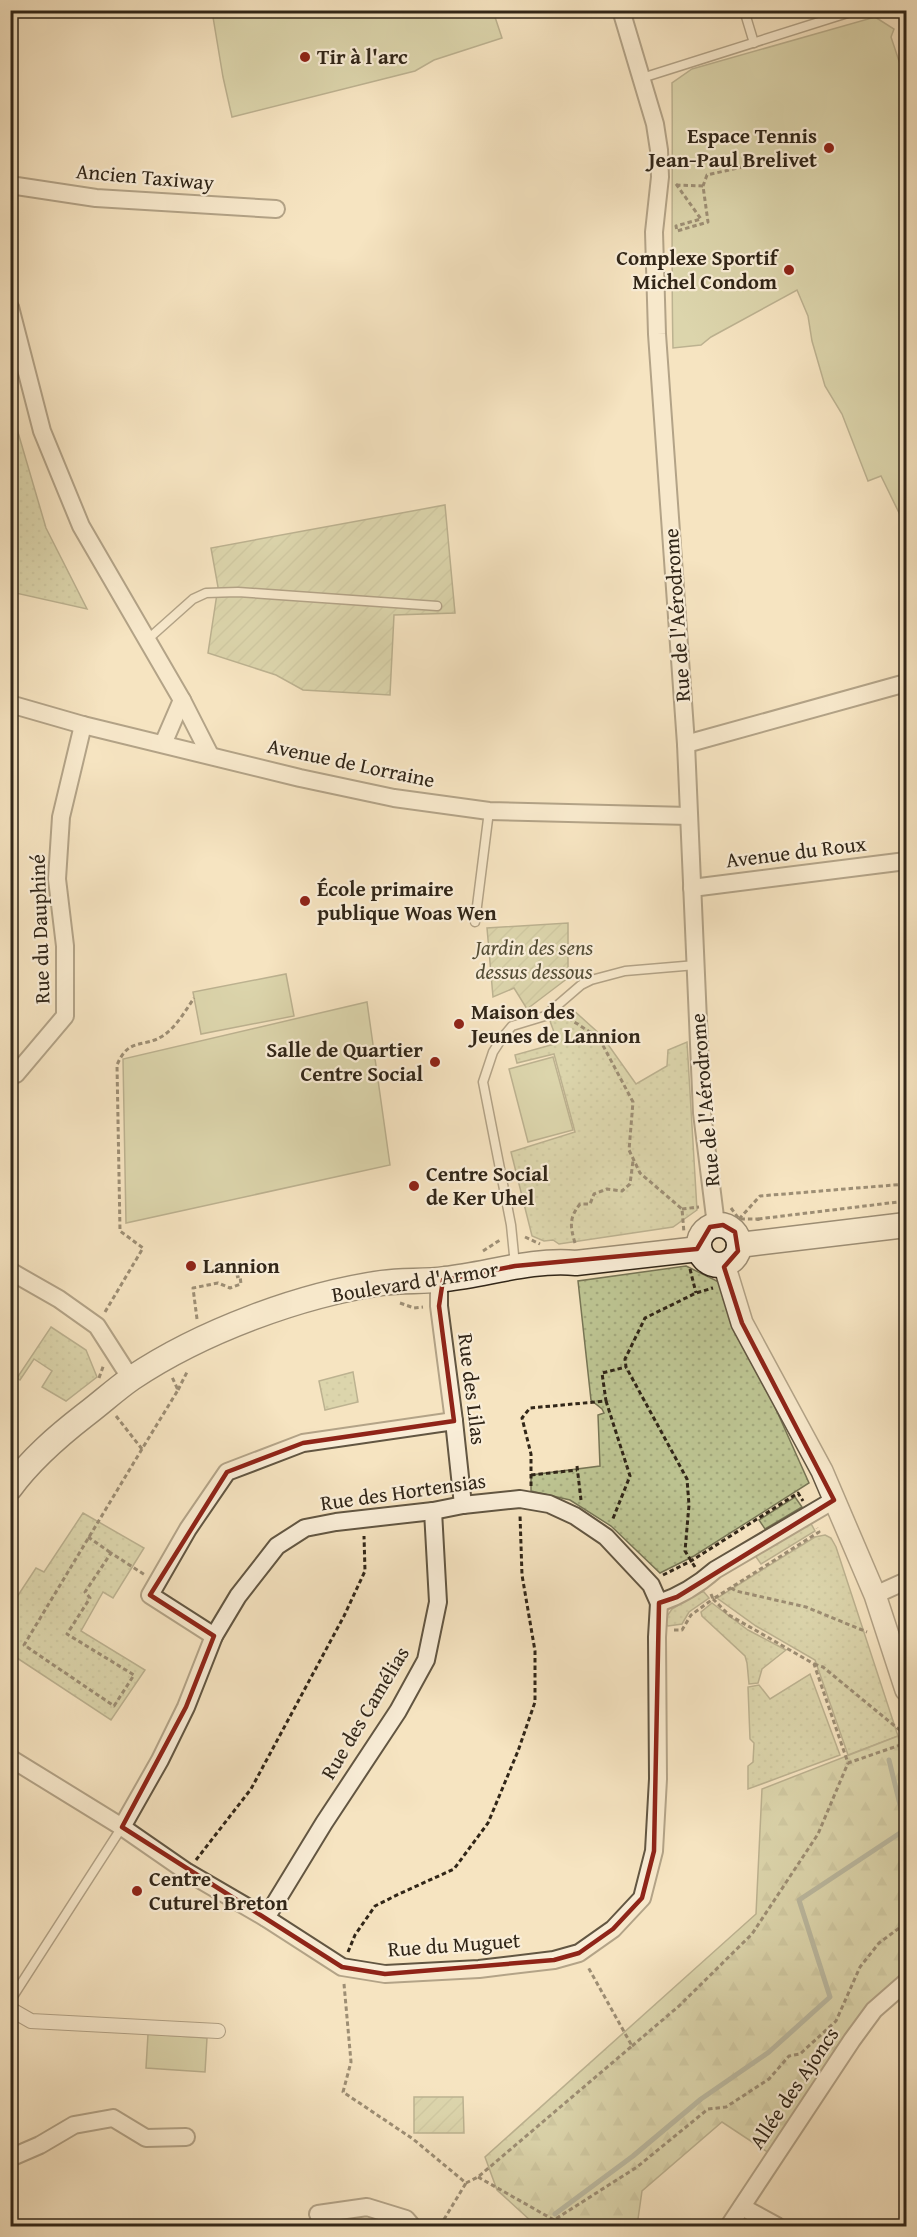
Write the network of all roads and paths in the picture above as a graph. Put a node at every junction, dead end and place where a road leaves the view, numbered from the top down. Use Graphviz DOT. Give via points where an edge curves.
graph roads {
  1 [pos="621,10"];
  2 [pos="744,10"];
  3 [pos="856,10"];
  4 [pos="754,43"];
  5 [pos="642,78"];
  6 [pos="754,157"];
  7 [pos="10,185"];
  8 [pos="703,186"];
  9 [pos="276,209"];
  10 [pos="11,311"];
  11 [pos="436,606"];
  12 [pos="147,640"];
  13 [pos="906,683"];
  14 [pos="182,700"];
  15 [pos="10,704"];
  16 [pos="83,725"];
  17 [pos="163,744"];
  18 [pos="686,744"];
  19 [pos="210,755"];
  20 [pos="489,811"];
  21 [pos="689,816"];
  22 [pos="906,861"];
  23 [pos="692,888"];
  24 [pos="475,922"];
  25 [pos="696,965"];
  26 [pos="194,998"];
  27 [pos="554,1009"];
  28 [pos="10,1076"];
  29 [pos="633,1160"];
  30 [pos="906,1184"];
  31 [pos="906,1201"];
  32 [pos="758,1219"];
  33 [pos="728,1222"];
  34 [pos="906,1225"];
  35 [pos="512,1238"];
  36 [pos="576,1245"];
  37 [pos="739,1245"];
  38 [pos="693,1250"];
  39 [pos="724,1264"];
  40 [pos="515,1266"];
  41 [pos="10,1271"];
  42 [pos="482,1274"];
  43 [pos="236,1277"];
  44 [pos="443,1280"];
  45 [pos="393,1300"];
  46 [pos="438,1306"];
  47 [pos="197,1321"];
  48 [pos="97,1326"];
  49 [pos="163,1360"];
  50 [pos="195,1366"];
  51 [pos="626,1367"];
  52 [pos="131,1379"];
  53 [pos="178,1390"];
  54 [pos="104,1401"];
  55 [pos="606,1401"];
  56 [pos="454,1421"];
  57 [pos="142,1449"];
  58 [pos="531,1475"];
  59 [pos="10,1488"];
  60 [pos="525,1500"];
  61 [pos="834,1500"];
  62 [pos="463,1505"];
  63 [pos="433,1511"];
  64 [pos="810,1514"];
  65 [pos="575,1516"];
  66 [pos="363,1519"];
  67 [pos="88,1537"];
  68 [pos="606,1537"];
  69 [pos="111,1552"];
  70 [pos="691,1561"];
  71 [pos="657,1578"];
  72 [pos="704,1581"];
  73 [pos="906,1581"];
  74 [pos="158,1582"];
  75 [pos="731,1588"];
  76 [pos="875,1595"];
  77 [pos="713,1599"];
  78 [pos="658,1603"];
  79 [pos="657,1631"];
  80 [pos="214,1636"];
  81 [pos="891,1642"];
  82 [pos="814,1664"];
  83 [pos="906,1690"];
  84 [pos="906,1741"];
  85 [pos="10,1758"];
  86 [pos="848,1763"];
  87 [pos="122,1827"];
  88 [pos="187,1872"];
  89 [pos="266,1918"];
  90 [pos="906,1923"];
  91 [pos="579,1953"];
  92 [pos="342,1966"];
  93 [pos="906,1982"];
  94 [pos="10,2001"];
  95 [pos="10,2009"];
  96 [pos="218,2031"];
  97 [pos="632,2046"];
  98 [pos="186,2137"];
  99 [pos="10,2158"];
  100 [pos="478,2177"];
  101 [pos="466,2183"];
  102 [pos="742,2207"];
  103 [pos="318,2214"];
  104 [pos="554,2220"];
  105 [pos="412,2226"];
  106 [pos="440,2226"];
  107 [pos="551,2226"];
  108 [pos="729,2226"];
  109 [pos="777,2226"];
  1 -- 5 [label="street, Rue de l'Aérodrome"];
  2 -- 4 [label="lane"];
  3 -- 4 [label="lane"];
  4 -- 5 [label="lane"];
  5 -- 18 [label="street, Rue de l'Aérodrome" via="659,150 654,232 657,334"];
  6 -- 8 [label="path" via="742,167 707,175"];
  7 -- 9 [label="street, Ancien Taxiway" via="96,198"];
  8 -- 8 [label="path" via="676,185 701,219 676,226 677,231 708,222"];
  10 -- 12 [label="street" via="42,431 81,526"];
  11 -- 12 [label="lane" via="206,593 193,598"];
  12 -- 14 [label="street"];
  13 -- 18 [label="street"];
  14 -- 17 [label="street"];
  14 -- 19 [label="street"];
  15 -- 16 [label="street, Avenue de Lorraine"];
  16 -- 17 [label="street, Avenue de Lorraine"];
  16 -- 28 [label="street, Rue du Dauphiné" via="61,818 57,879 65,946 65,1016 16,1074"];
  17 -- 19 [label="street, Avenue de Lorraine"];
  18 -- 21 [label="street, Rue de l'Aérodrome"];
  19 -- 20 [label="street, Avenue de Lorraine" via="394,798"];
  20 -- 21 [label="street, Avenue de Lorraine"];
  20 -- 24 [label="lane"];
  21 -- 23 [label="street, Rue de l'Aérodrome"];
  22 -- 23 [label="street, Avenue du Roux"];
  23 -- 25 [label="street, Rue de l'Aérodrome"];
  25 -- 27 [label="lane" via="602,976 580,985"];
  25 -- 33 [label="street, Rue de l'Aérodrome" via="702,1113"];
  26 -- 48 [label="path" via="163,1035 130,1047 117,1065 120,1231 143,1248"];
  27 -- 29 [label="path" via="599,1038 633,1102 629,1150"];
  27 -- 35 [label="lane" via="540,1019 512,1026 493,1052 483,1082"];
  29 -- 36 [label="path" via="630,1184 622,1191 607,1189 594,1194 590,1203 580,1204 572,1215 570,1226"];
  29 -- 38 [label="path" via="640,1173 682,1209"];
  30 -- 33 [label="path" via="760,1196"];
  31 -- 32 [label="path"];
  33 -- 37 [label="main road" via="723,1225 735,1232"];
  33 -- 38 [label="main road" via="705,1231"];
  34 -- 37 [label="main road"];
  35 -- 40 [label="lane"];
  35 -- 42 [label="path" via="500,1240 479,1254"];
  37 -- 39 [label="main road" via="735,1257"];
  38 -- 39 [label="main road" via="711,1263"];
  38 -- 40 [label="main road, Boulevard d'Armor"];
  38 -- 51 [label="path" via="696,1293 645,1318 625,1359"];
  39 -- 61 [label="street" via="742,1323"];
  40 -- 42 [label="main road, Boulevard d'Armor"];
  41 -- 48 [label="street"];
  42 -- 44 [label="main road, Boulevard d'Armor"];
  43 -- 47 [label="path" via="240,1276 241,1284 230,1287 219,1282 193,1288"];
  44 -- 46 [label="street, Rue des Lilas"];
  44 -- 49 [label="main road, Boulevard d'Armor" via="382,1283 279,1309 192,1343"];
  45 -- 46 [label="path" via="414,1308"];
  46 -- 56 [label="street, Rue des Lilas"];
  48 -- 52 [label="street"];
  49 -- 52 [label="main road, Boulevard d'Armor"];
  49 -- 53 [label="path"];
  50 -- 53 [label="path" via="186,1371"];
  51 -- 55 [label="path" via="602,1373"];
  51 -- 70 [label="path" via="687,1479 685,1551"];
  52 -- 54 [label="main road, Boulevard d'Armor"];
  53 -- 57 [label="path"];
  54 -- 57 [label="path"];
  54 -- 59 [label="main road, Boulevard d'Armor" via="53,1441"];
  55 -- 58 [label="path" via="530,1408 522,1418 531,1454"];
  55 -- 68 [label="path" via="630,1476"];
  56 -- 62 [label="street, Rue des Lilas"];
  56 -- 74 [label="street" via="303,1443 227,1472"];
  57 -- 67 [label="path"];
  58 -- 60 [label="path"];
  58 -- 65 [label="path" via="577,1468 581,1504"];
  60 -- 62 [label="street, Rue des Hortensias"];
  60 -- 65 [label="street, Rue des Hortensias" via="549,1504"];
  60 -- 92 [label="path" via="522,1575 535,1651 535,1702 518,1751 488,1823 454,1869 375,1906 355,1935"];
  61 -- 64 [label="street"];
  61 -- 76 [label="street"];
  62 -- 63 [label="street, Rue des Hortensias"];
  63 -- 66 [label="street, Rue des Hortensias"];
  63 -- 89 [label="street, Rue des Camélias" via="438,1602 426,1660 398,1711"];
  64 -- 70 [label="path" via="798,1493"];
  64 -- 72 [label="street" via="715,1570"];
  64 -- 75 [label="path" via="819,1532"];
  65 -- 68 [label="street, Rue des Hortensias"];
  66 -- 80 [label="street, Rue des Hortensias" via="305,1528 277,1546 238,1596"];
  66 -- 88 [label="path" via="365,1571 344,1616 251,1789"];
  67 -- 69 [label="path"];
  67 -- 69 [label="path" via="24,1645 114,1706 134,1675 67,1634 90,1598 85,1592"];
  68 -- 78 [label="street, Rue des Hortensias" via="651,1585"];
  69 -- 74 [label="path"];
  70 -- 71 [label="path"];
  70 -- 72 [label="path"];
  72 -- 77 [label="path"];
  72 -- 78 [label="street"];
  73 -- 76 [label="street"];
  74 -- 80 [label="street" via="150,1594"];
  75 -- 77 [label="path"];
  75 -- 81 [label="path" via="806,1607"];
  76 -- 81 [label="street"];
  77 -- 79 [label="path" via="692,1615 682,1630"];
  77 -- 82 [label="path" via="729,1615"];
  78 -- 79 [label="street, Rue du Muguet"];
  79 -- 91 [label="street, Rue du Muguet" via="658,1779 654,1851 642,1898 613,1929"];
  80 -- 87 [label="street, Rue des Hortensias" via="171,1739"];
  81 -- 83 [label="street"];
  82 -- 84 [label="path" via="823,1667 902,1732"];
  82 -- 86 [label="path"];
  84 -- 86 [label="path"];
  85 -- 87 [label="street, Rue du Muguet"];
  86 -- 97 [label="path" via="818,1834 752,1934"];
  87 -- 88 [label="street, Rue du Muguet"];
  87 -- 94 [label="lane"];
  88 -- 89 [label="street, Rue du Muguet"];
  89 -- 92 [label="street, Rue du Muguet"];
  90 -- 104 [label="path" via="879,1943 860,1967 836,2022 800,2054 789,2056 770,2079 726,2107 708,2109 637,2167"];
  91 -- 92 [label="street, Rue du Muguet" via="479,1969 385,1974"];
  91 -- 97 [label="path"];
  92 -- 101 [label="path" via="351,2062 343,2092 413,2139"];
  93 -- 102 [label="street, Allée des Ajoncs" via="874,2010 852,2040"];
  95 -- 96 [label="street" via="31,2021"];
  97 -- 100 [label="path"];
  98 -- 99 [label="street" via="146,2138 113,2118 74,2125"];
  100 -- 101 [label="path"];
  100 -- 104 [label="path"];
  101 -- 106 [label="path"];
  102 -- 108 [label="street, Allée des Ajoncs"];
  102 -- 109 [label="street"];
  103 -- 105 [label="street" via="367,2207 406,2219"];
  104 -- 107 [label="path"];
}
